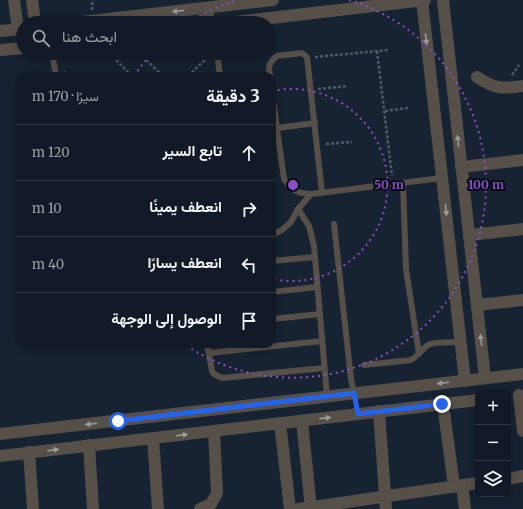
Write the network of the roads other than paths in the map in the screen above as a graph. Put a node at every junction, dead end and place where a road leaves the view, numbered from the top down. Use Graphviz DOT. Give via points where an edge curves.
graph roads {
  1 [pos="14,0"];
  2 [pos="32,0"];
  3 [pos="273,0"];
  4 [pos="422,0"];
  5 [pos="425,0"];
  6 [pos="443,0"];
  7 [pos="207,8"];
  8 [pos="17,16"];
  9 [pos="34,16"];
  10 [pos="136,16"];
  11 [pos="208,16"];
  12 [pos="276,17"];
  13 [pos="16,29"];
  14 [pos="0,31"];
  15 [pos="16,49"];
  16 [pos="0,50"];
  17 [pos="276,57"];
  18 [pos="53,60"];
  19 [pos="218,60"];
  20 [pos="273,60"];
  21 [pos="55,72"];
  22 [pos="219,72"];
  23 [pos="269,72"];
  24 [pos="477,77"];
  25 [pos="523,86"];
  26 [pos="276,121"];
  27 [pos="315,123"];
  28 [pos="277,128"];
  29 [pos="523,160"];
  30 [pos="461,167"];
  31 [pos="443,181"];
  32 [pos="463,181"];
  33 [pos="403,183"];
  34 [pos="322,193"];
  35 [pos="311,194"];
  36 [pos="298,209"];
  37 [pos="334,224"];
  38 [pos="523,229"];
  39 [pos="276,232"];
  40 [pos="469,235"];
  41 [pos="315,257"];
  42 [pos="276,261"];
  43 [pos="317,287"];
  44 [pos="276,292"];
  45 [pos="523,300"];
  46 [pos="477,305"];
  47 [pos="320,314"];
  48 [pos="276,319"];
  49 [pos="322,341"];
  50 [pos="461,342"];
  51 [pos="276,346"];
  52 [pos="208,348"];
  53 [pos="256,348"];
  54 [pos="209,353"];
  55 [pos="419,354"];
  56 [pos="364,364"];
  57 [pos="324,368"];
  58 [pos="523,374"];
  59 [pos="485,378"];
  60 [pos="465,381"];
  61 [pos="354,393"];
  62 [pos="517,395"];
  63 [pos="327,396"];
  64 [pos="475,400"];
  65 [pos="442,404"];
  66 [pos="379,411"];
  67 [pos="358,414"];
  68 [pos="118,421"];
  69 [pos="302,421"];
  70 [pos="280,423"];
  71 [pos="214,431"];
  72 [pos="523,431"];
  73 [pos="0,434"];
  74 [pos="153,438"];
  75 [pos="121,442"];
  76 [pos="89,445"];
  77 [pos="29,452"];
  78 [pos="0,456"];
  79 [pos="523,476"];
  80 [pos="511,478"];
  81 [pos="475,483"];
  82 [pos="458,486"];
  83 [pos="384,497"];
  84 [pos="307,508"];
  85 [pos="33,509"];
  86 [pos="94,509"];
  87 [pos="158,509"];
  88 [pos="200,509"];
  89 [pos="290,509"];
  90 [pos="386,509"];
  91 [pos="465,509"];
  1 -- 8 [label="street"];
  2 -- 9 [label="street"];
  3 -- 7 [label="street"];
  4 -- 5 [label="street"];
  4 -- 12 [label="street"];
  4 -- 31 [label="street, one-way"];
  30 -- 6 [label="street, one-way"];
  7 -- 10 [label="street, one-way"];
  7 -- 11 [label="street"];
  13 -- 14 [label="street"];
  15 -- 16 [label="street"];
  17 -- 27 [label="lane" via="302,53 307,57"];
  18 -- 21 [label="lane"];
  19 -- 22 [label="lane"];
  20 -- 23 [label="lane" via="268,68"];
  24 -- 25 [label="street" via="488,85 502,88"];
  26 -- 28 [label="lane"];
  27 -- 28 [label="lane"];
  27 -- 34 [label="lane"];
  28 -- 35 [label="lane" via="284,180 295,191"];
  29 -- 30 [label="street"];
  30 -- 32 [label="street"];
  31 -- 32 [label="street"];
  31 -- 33 [label="lane"];
  31 -- 50 [label="street, one-way"];
  32 -- 40 [label="street"];
  33 -- 34 [label="lane"];
  33 -- 55 [label="lane" via="406,269"];
  34 -- 35 [label="lane"];
  35 -- 36 [label="lane"];
  36 -- 39 [label="lane" via="291,222"];
  36 -- 41 [label="lane" via="309,226"];
  37 -- 61 [label="lane"];
  38 -- 40 [label="street"];
  40 -- 46 [label="street"];
  41 -- 42 [label="lane"];
  41 -- 43 [label="lane"];
  43 -- 44 [label="lane"];
  43 -- 47 [label="lane"];
  45 -- 46 [label="street"];
  59 -- 46 [label="street, one-way"];
  47 -- 48 [label="lane"];
  47 -- 49 [label="lane"];
  49 -- 51 [label="lane"];
  49 -- 57 [label="lane"];
  50 -- 55 [label="lane" via="433,344"];
  50 -- 60 [label="street"];
  52 -- 54 [label="lane"];
  53 -- 54 [label="lane"];
  54 -- 57 [label="lane" via="212,371 222,378"];
  55 -- 56 [label="lane" via="411,360"];
  57 -- 63 [label="lane"];
  58 -- 59 [label="street"];
  59 -- 60 [label="street"];
  60 -- 61 [label="street, one-way"];
  61 -- 63 [label="street"];
  61 -- 67 [label="street"];
  62 -- 72 [label="street"];
  63 -- 68 [label="street"];
  64 -- 65 [label="street"];
  65 -- 66 [label="street"];
  65 -- 82 [label="street"];
  66 -- 67 [label="street"];
  66 -- 83 [label="street"];
  69 -- 67 [label="street, one-way"];
  68 -- 73 [label="street, one-way"];
  68 -- 75 [label="street"];
  69 -- 70 [label="street"];
  69 -- 84 [label="street"];
  70 -- 71 [label="street"];
  70 -- 89 [label="street"];
  74 -- 71 [label="street, one-way"];
  71 -- 88 [label="street" via="217,493 211,504"];
  74 -- 75 [label="street"];
  74 -- 87 [label="street"];
  75 -- 76 [label="street"];
  77 -- 76 [label="street, one-way"];
  76 -- 86 [label="street"];
  77 -- 78 [label="street"];
  77 -- 85 [label="street"];
  79 -- 80 [label="street"];
  81 -- 82 [label="street"];
  82 -- 83 [label="street"];
  82 -- 91 [label="street"];
  83 -- 84 [label="street"];
  83 -- 90 [label="street"];
}
